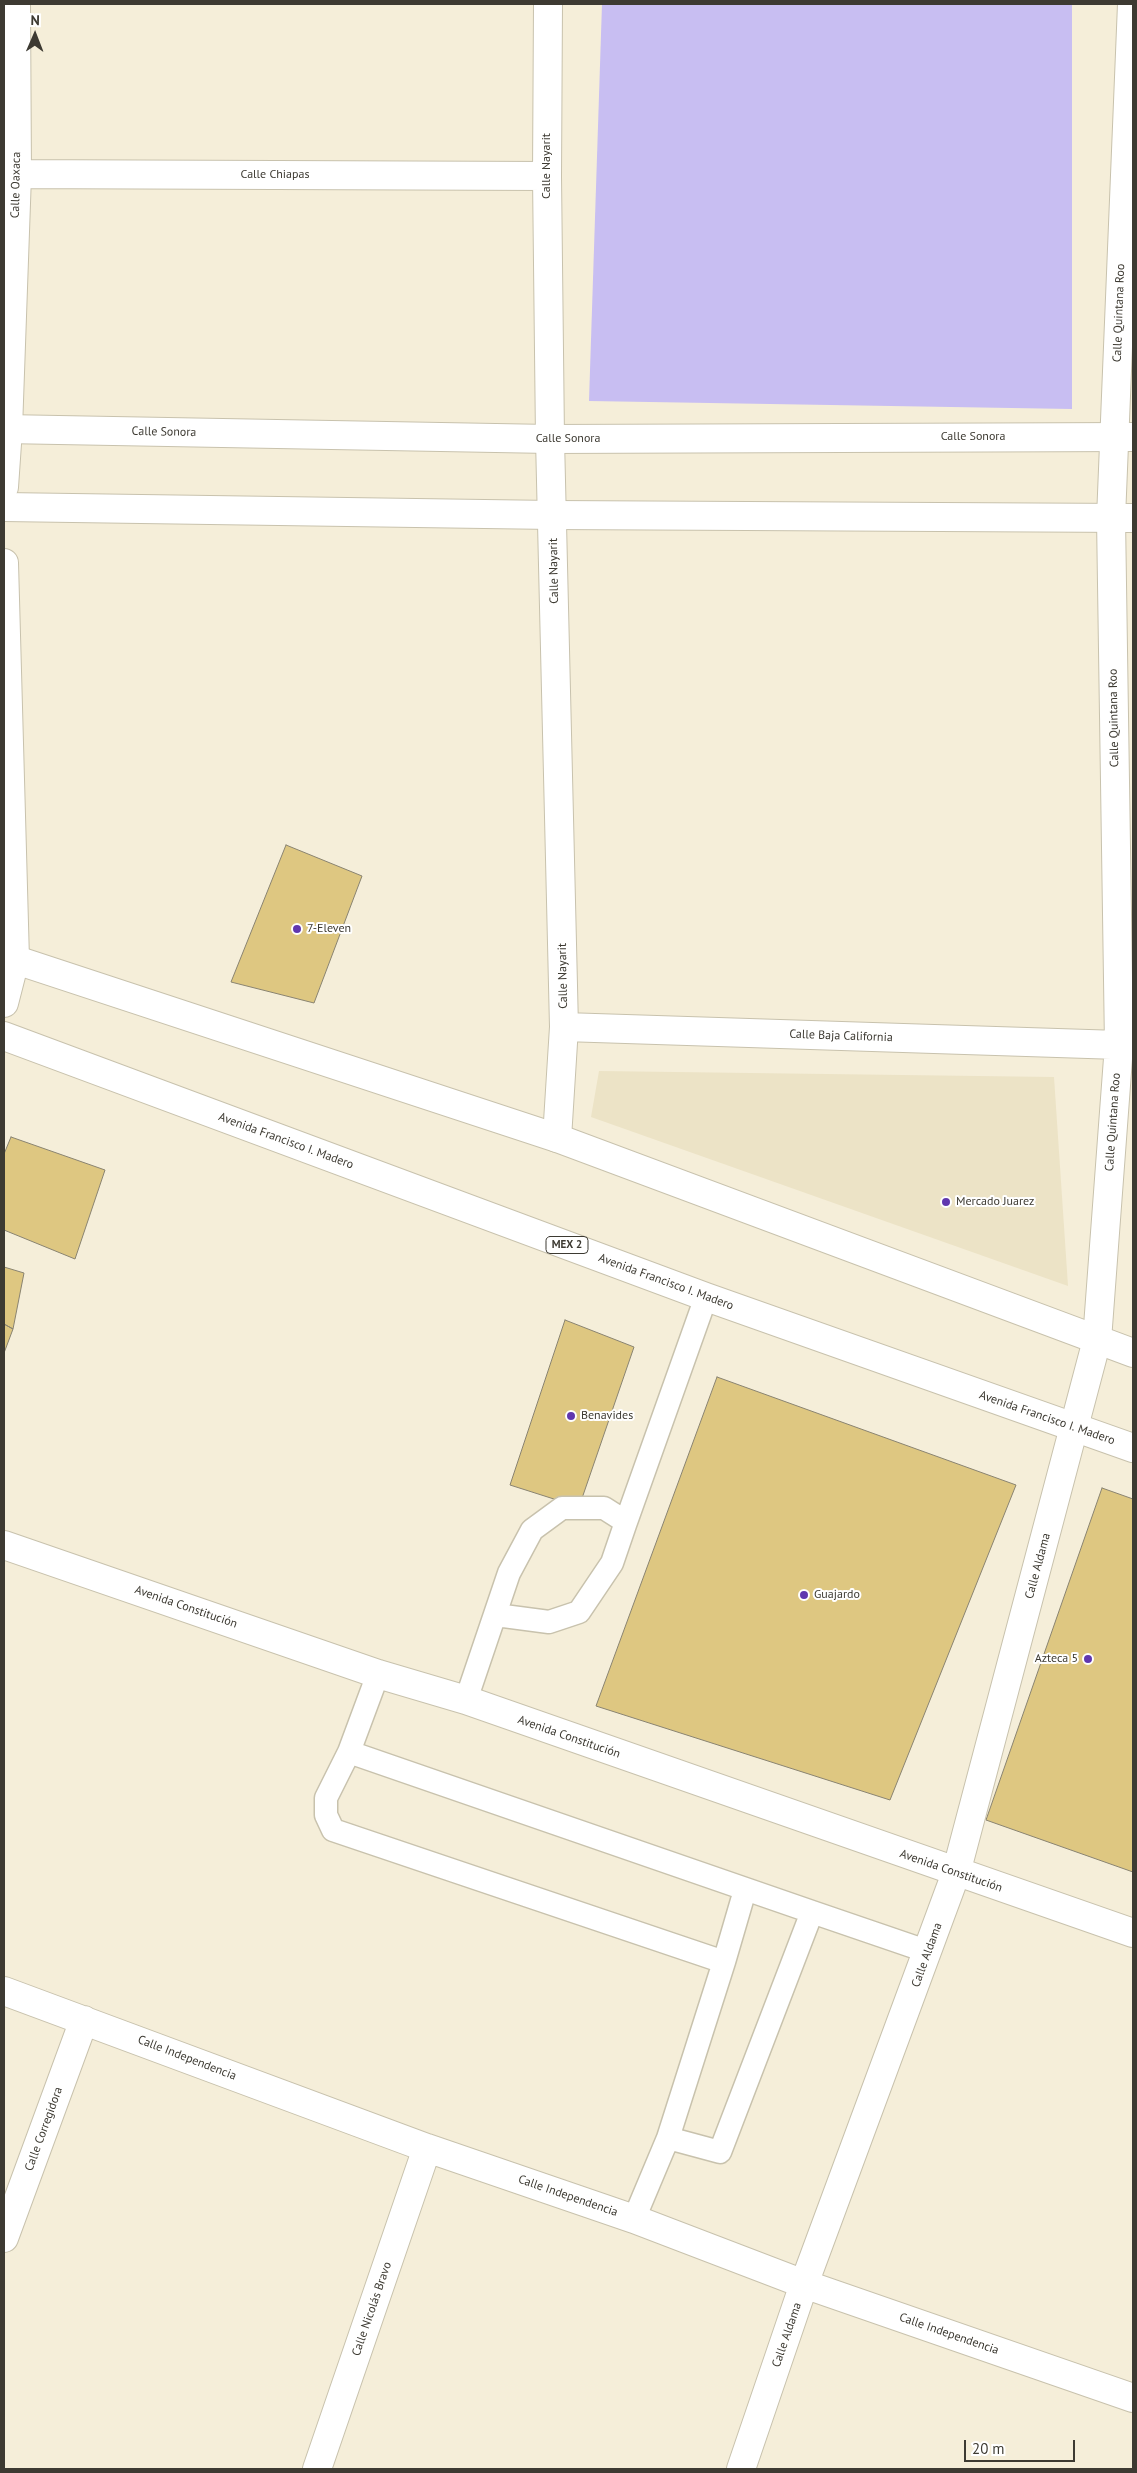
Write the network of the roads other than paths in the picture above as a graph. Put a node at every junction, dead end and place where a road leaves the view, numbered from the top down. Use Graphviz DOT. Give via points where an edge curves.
graph roads {
  1 [pos="16,4"];
  2 [pos="548,4"];
  3 [pos="1132,4"];
  4 [pos="1130,155"];
  5 [pos="10,174"];
  6 [pos="547,176"];
  7 [pos="6,429"];
  8 [pos="1123,437"];
  9 [pos="550,439"];
  10 [pos="4,486"];
  11 [pos="4,507"];
  12 [pos="553,515"];
  13 [pos="1122,518"];
  14 [pos="4,563"];
  15 [pos="10,958"];
  16 [pos="4,1003"];
  17 [pos="564,1028"];
  18 [pos="4,1036"];
  19 [pos="1119,1044"];
  20 [pos="557,1138"];
  21 [pos="706,1297"];
  22 [pos="1097,1340"];
  23 [pos="1133,1353"];
  24 [pos="1075,1428"];
  25 [pos="1133,1448"];
  26 [pos="626,1522"];
  27 [pos="4,1544"];
  28 [pos="496,1615"];
  29 [pos="378,1674"];
  30 [pos="466,1700"];
  31 [pos="349,1752"];
  32 [pos="956,1873"];
  33 [pos="744,1890"];
  34 [pos="812,1912"];
  35 [pos="1133,1933"];
  36 [pos="929,1952"];
  37 [pos="724,1962"];
  38 [pos="4,1991"];
  39 [pos="84,2020"];
  40 [pos="668,2138"];
  41 [pos="427,2148"];
  42 [pos="634,2219"];
  43 [pos="4,2238"];
  44 [pos="804,2284"];
  45 [pos="1133,2398"];
  46 [pos="317,2469"];
  47 [pos="741,2469"];
  1 -- 5 [label="street, Calle Oaxaca"];
  2 -- 6 [label="street, Calle Nayarit"];
  3 -- 4 [label="street, Calle Quintana Roo"];
  4 -- 8 [label="street, Calle Quintana Roo"];
  5 -- 6 [label="street, Calle Chiapas"];
  5 -- 7 [label="street, Calle Oaxaca"];
  6 -- 9 [label="street, Calle Nayarit"];
  7 -- 9 [label="street, Calle Sonora"];
  7 -- 10 [label="street, Calle Oaxaca"];
  8 -- 9 [label="street, Calle Sonora"];
  8 -- 13 [label="street, Calle Quintana Roo"];
  9 -- 12 [label="street, Calle Nayarit"];
  11 -- 12 [label="street"];
  12 -- 13 [label="street"];
  12 -- 17 [label="street, Calle Nayarit"];
  13 -- 19 [label="street, Calle Quintana Roo"];
  14 -- 15 [label="street"];
  15 -- 16 [label="street"];
  15 -- 20 [label="street"];
  17 -- 19 [label="street, Calle Baja California"];
  17 -- 20 [label="street, Calle Nayarit"];
  18 -- 21 [label="street, Avenida Francisco I. Madero / MEX 2"];
  19 -- 22 [label="street, Calle Quintana Roo"];
  20 -- 22 [label="street"];
  21 -- 24 [label="street, Avenida Francisco I. Madero / MEX 2"];
  21 -- 26 [label="lane"];
  22 -- 23 [label="street"];
  22 -- 24 [label="street, Calle Quintana Roo"];
  24 -- 25 [label="street, Avenida Francisco I. Madero / MEX 2"];
  24 -- 32 [label="street, Calle Aldama"];
  26 -- 28 [label="lane" via="612,1563 579,1612 549,1622"];
  26 -- 28 [label="lane" via="604,1508 562,1508 532,1530 509,1573"];
  27 -- 29 [label="street, Avenida Constitución"];
  28 -- 30 [label="lane"];
  29 -- 30 [label="street, Avenida Constitución"];
  29 -- 31 [label="lane"];
  30 -- 32 [label="street, Avenida Constitución"];
  31 -- 33 [label="lane"];
  31 -- 37 [label="lane" via="326,1798 326,1816 333,1830"];
  32 -- 35 [label="street, Avenida Constitución"];
  32 -- 36 [label="street, Calle Aldama"];
  33 -- 34 [label="lane"];
  33 -- 37 [label="lane"];
  34 -- 36 [label="lane"];
  34 -- 40 [label="lane" via="720,2152"];
  36 -- 44 [label="street, Calle Aldama"];
  37 -- 40 [label="lane"];
  38 -- 39 [label="street, Calle Independencia"];
  39 -- 41 [label="street, Calle Independencia"];
  39 -- 43 [label="street, Calle Corregidora"];
  40 -- 42 [label="lane"];
  41 -- 42 [label="street, Calle Independencia"];
  41 -- 46 [label="street, Calle Nicolás Bravo"];
  42 -- 44 [label="street, Calle Independencia"];
  44 -- 45 [label="street, Calle Independencia"];
  44 -- 47 [label="street, Calle Aldama"];
}
